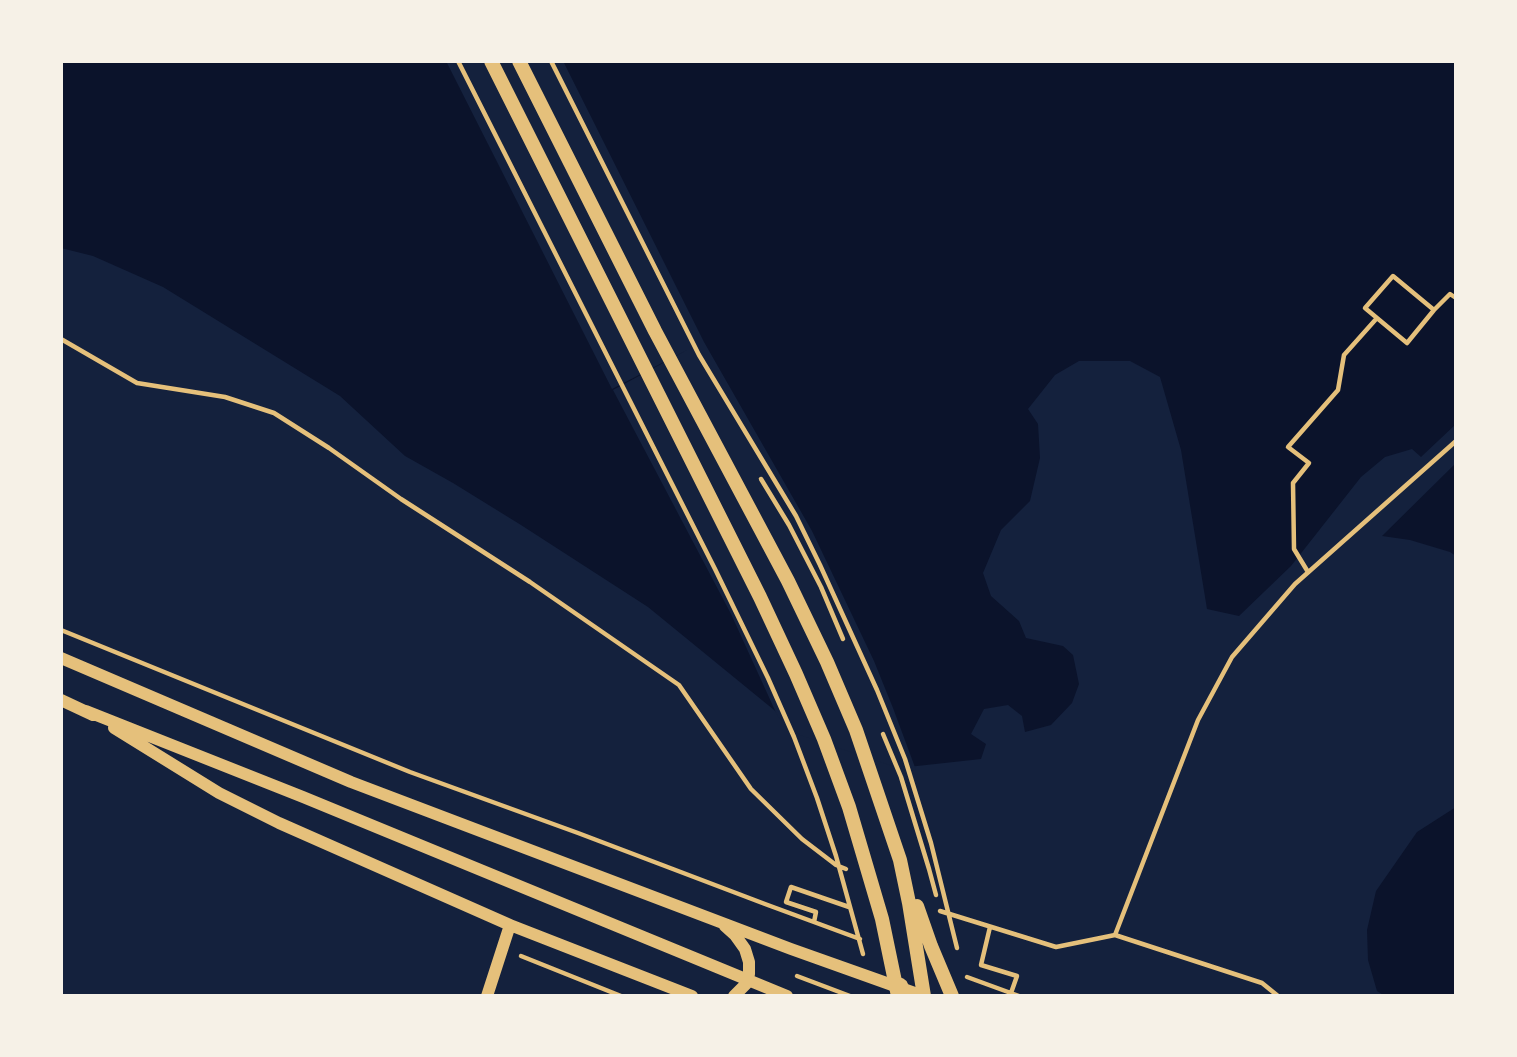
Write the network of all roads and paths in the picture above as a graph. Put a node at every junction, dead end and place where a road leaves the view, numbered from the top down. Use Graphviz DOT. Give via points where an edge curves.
graph roads {
  1 [pos="458,61"];
  2 [pos="491,61"];
  3 [pos="519,61"];
  4 [pos="1456,298"];
  5 [pos="1434,310"];
  6 [pos="1377,318"];
  7 [pos="61,338"];
  8 [pos="1456,441"];
  9 [pos="1308,572"];
  10 [pos="61,630"];
  11 [pos="61,658"];
  12 [pos="61,700"];
  13 [pos="86,710"];
  14 [pos="900,860"];
  15 [pos="847,862"];
  16 [pos="850,907"];
  17 [pos="930,907"];
  18 [pos="720,922"];
  19 [pos="814,922"];
  20 [pos="510,925"];
  21 [pos="990,927"];
  22 [pos="1115,935"];
  23 [pos="862,939"];
  24 [pos="518,955"];
  25 [pos="865,966"];
  26 [pos="961,975"];
  27 [pos="900,993"];
  28 [pos="1011,993"];
  29 [pos="487,996"];
  30 [pos="621,996"];
  31 [pos="692,996"];
  32 [pos="734,996"];
  33 [pos="787,996"];
  34 [pos="924,996"];
  35 [pos="952,996"];
  36 [pos="1019,996"];
  37 [pos="1278,996"];
  1 -- 16 [label="path" via="768,678 817,798"];
  2 -- 27 [label="main road" via="796,674 849,807"];
  3 -- 14 [label="main road" via="827,662 856,730"];
  4 -- 5 [label="path" via="1450,294"];
  5 -- 6 [label="path" via="1407,343"];
  5 -- 6 [label="path" via="1393,275 1366,308"];
  6 -- 9 [label="path" via="1344,355 1338,390 1288,447 1309,463 1293,483 1293,549"];
  7 -- 15 [label="path" via="137,383 225,397 274,413 329,448 679,685 751,789 802,839 849,872"];
  8 -- 9 [label="path"];
  9 -- 22 [label="path" via="1232,657 1215,688 1198,720"];
  10 -- 19 [label="path" via="411,772"];
  11 -- 18 [label="street" via="351,782"];
  12 -- 13 [label="street"];
  13 -- 20 [label="street" via="231,799"];
  13 -- 33 [label="street"];
  14 -- 34 [label="main road"];
  14 -- 35 [label="main road"];
  16 -- 19 [label="path" via="791,887 786,902 816,912"];
  16 -- 25 [label="path"];
  17 -- 21 [label="path"];
  18 -- 27 [label="street"];
  18 -- 32 [label="street" via="735,935 749,962 746,985"];
  19 -- 23 [label="path"];
  20 -- 29 [label="street"];
  20 -- 31 [label="street"];
  21 -- 22 [label="path" via="1056,947"];
  21 -- 28 [label="path" via="981,965 1017,976"];
  22 -- 37 [label="path" via="1262,983"];
  24 -- 30 [label="path"];
  26 -- 28 [label="path"];
  27 -- 34 [label="street"];
  28 -- 36 [label="path"];
}
